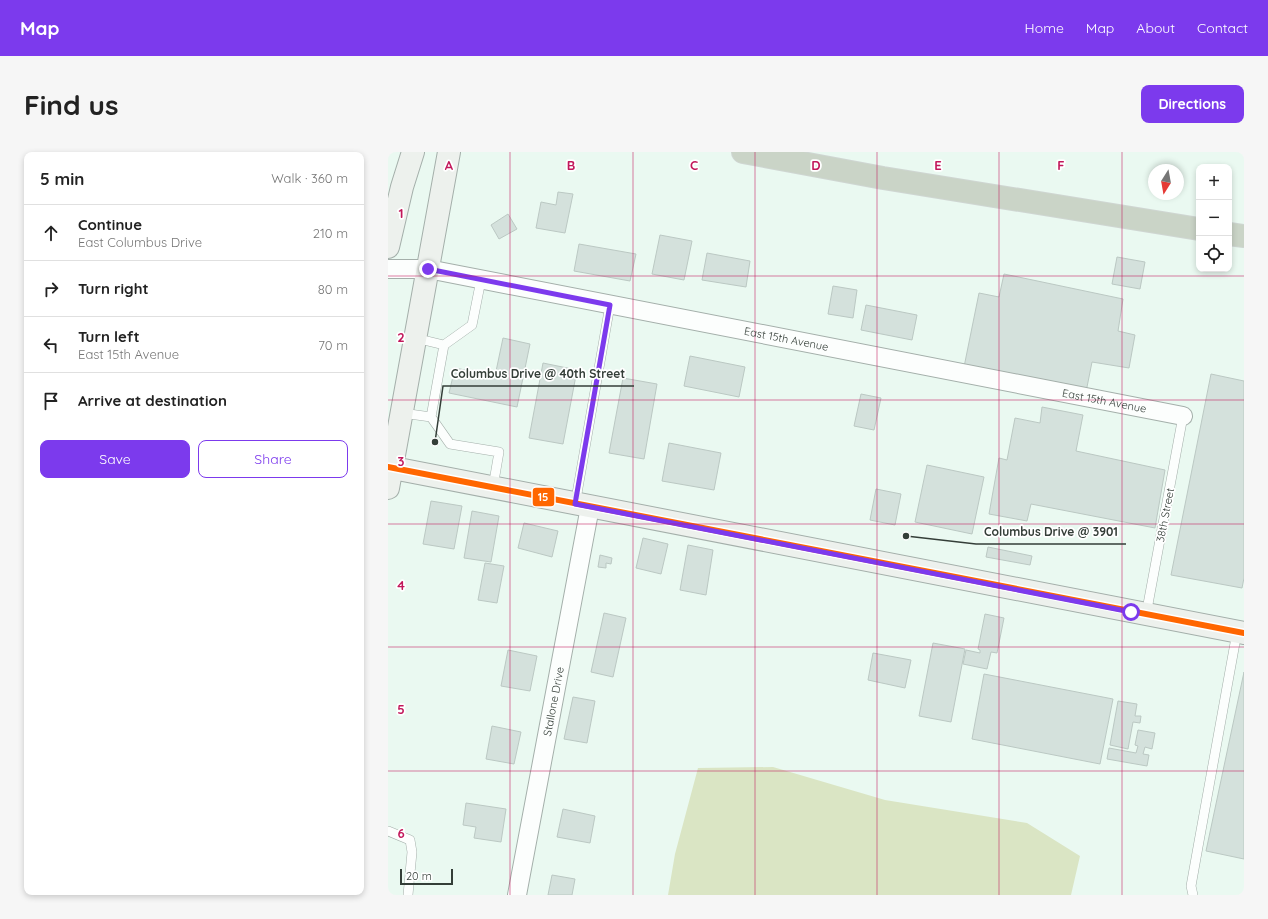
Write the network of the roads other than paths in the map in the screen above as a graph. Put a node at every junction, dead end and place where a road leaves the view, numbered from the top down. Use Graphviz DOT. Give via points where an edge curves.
graph roads {
  1 [pos="413,152"];
  2 [pos="448,152"];
  3 [pos="743,152"];
  4 [pos="1196,229"];
  5 [pos="1232,234"];
  6 [pos="1244,236"];
  7 [pos="388,247"];
  8 [pos="388,269"];
  9 [pos="428,269"];
  10 [pos="481,280"];
  11 [pos="610,305"];
  12 [pos="415,338"];
  13 [pos="444,345"];
  14 [pos="402,413"];
  15 [pos="1183,416"];
  16 [pos="431,417"];
  17 [pos="389,475"];
  18 [pos="493,488"];
  19 [pos="583,506"];
  20 [pos="1146,615"];
  21 [pos="1240,633"];
  22 [pos="388,831"];
  23 [pos="408,895"];
  24 [pos="516,895"];
  25 [pos="1193,895"];
  1 -- 7 [label="main road"];
  2 -- 9 [label="main road"];
  3 -- 4 [label="highway" via="890,179"];
  5 -- 6 [label="highway"];
  8 -- 9 [label="street, East 15th Avenue"];
  9 -- 10 [label="street, East 15th Avenue"];
  9 -- 12 [label="main road"];
  10 -- 11 [label="street, East 15th Avenue"];
  10 -- 13 [label="lane" via="472,325"];
  11 -- 15 [label="street, East 15th Avenue"];
  11 -- 19 [label="lane"];
  12 -- 13 [label="lane"];
  12 -- 14 [label="main road"];
  13 -- 16 [label="lane"];
  14 -- 16 [label="lane"];
  14 -- 17 [label="main road"];
  15 -- 20 [label="lane, 38th Street"];
  16 -- 18 [label="lane" via="450,444 499,452"];
  17 -- 18 [label="main road"];
  18 -- 19 [label="main road"];
  19 -- 20 [label="main road"];
  19 -- 24 [label="street, Stallone Drive"];
  20 -- 21 [label="main road"];
  21 -- 25 [label="lane" via="1198,847"];
  22 -- 23 [label="lane" via="410,840 412,852"];
}
